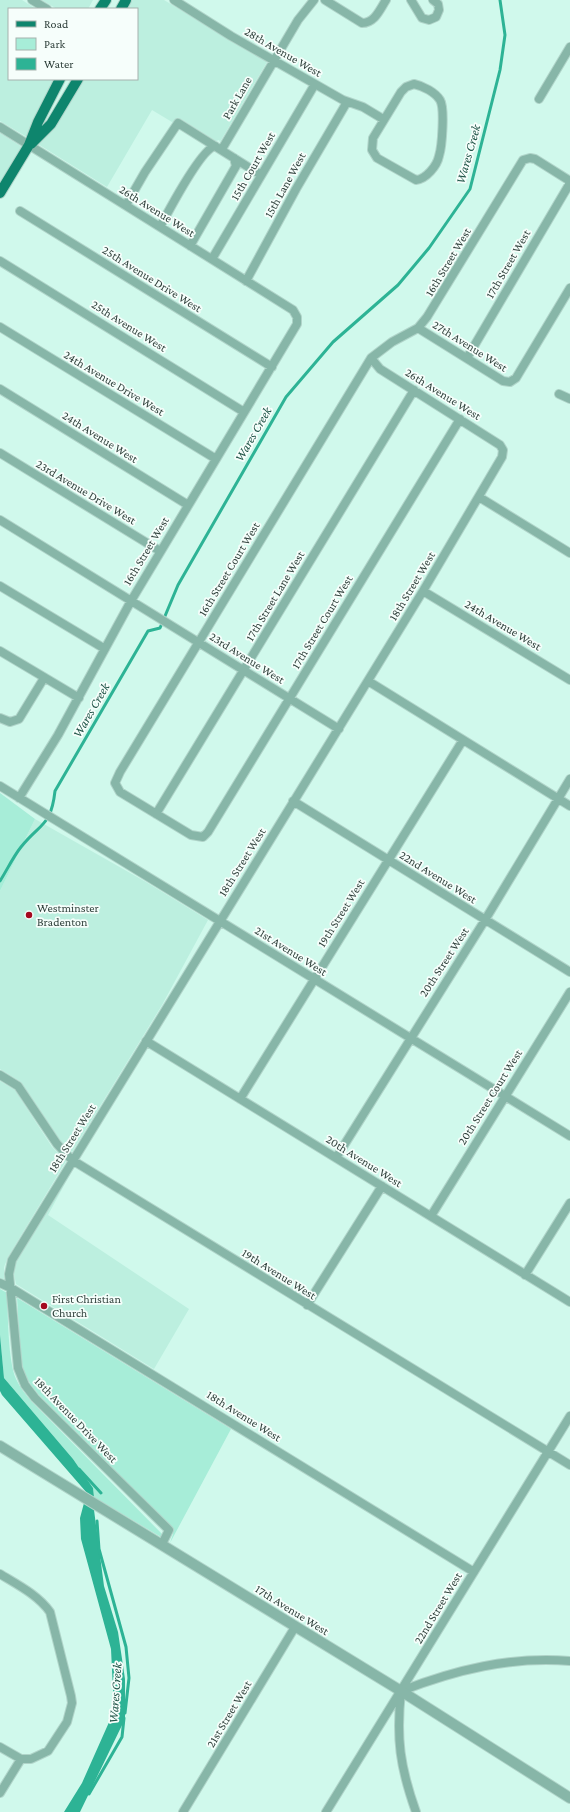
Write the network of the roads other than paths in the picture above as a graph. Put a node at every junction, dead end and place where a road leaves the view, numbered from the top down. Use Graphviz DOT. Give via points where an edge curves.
graph roads {
  1 [pos="32,0"];
  2 [pos="174,0"];
  3 [pos="314,0"];
  4 [pos="326,0"];
  5 [pos="386,0"];
  6 [pos="411,0"];
  7 [pos="433,0"];
  8 [pos="44,8"];
  9 [pos="570,47"];
  10 [pos="274,60"];
  11 [pos="59,80"];
  12 [pos="77,80"];
  13 [pos="315,84"];
  14 [pos="539,99"];
  15 [pos="347,102"];
  16 [pos="383,119"];
  17 [pos="0,127"];
  18 [pos="29,145"];
  19 [pos="218,148"];
  20 [pos="234,158"];
  21 [pos="261,175"];
  22 [pos="570,182"];
  23 [pos="0,193"];
  24 [pos="126,206"];
  25 [pos="20,211"];
  26 [pos="160,227"];
  27 [pos="190,246"];
  28 [pos="212,260"];
  29 [pos="0,261"];
  30 [pos="246,281"];
  31 [pos="570,288"];
  32 [pos="298,320"];
  33 [pos="0,327"];
  34 [pos="418,328"];
  35 [pos="371,358"];
  36 [pos="467,358"];
  37 [pos="272,367"];
  38 [pos="0,389"];
  39 [pos="414,390"];
  40 [pos="559,394"];
  41 [pos="570,399"];
  42 [pos="244,412"];
  43 [pos="460,419"];
  44 [pos="503,450"];
  45 [pos="0,453"];
  46 [pos="216,459"];
  47 [pos="479,497"];
  48 [pos="188,505"];
  49 [pos="0,520"];
  50 [pos="160,551"];
  51 [pos="570,553"];
  52 [pos="0,586"];
  53 [pos="423,591"];
  54 [pos="131,601"];
  55 [pos="199,642"];
  56 [pos="105,649"];
  57 [pos="0,651"];
  58 [pos="244,669"];
  59 [pos="44,678"];
  60 [pos="570,680"];
  61 [pos="368,681"];
  62 [pos="79,698"];
  63 [pos="290,698"];
  64 [pos="0,718"];
  65 [pos="339,729"];
  66 [pos="463,740"];
  67 [pos="570,780"];
  68 [pos="0,786"];
  69 [pos="19,798"];
  70 [pos="558,799"];
  71 [pos="293,801"];
  72 [pos="570,806"];
  73 [pos="156,814"];
  74 [pos="388,860"];
  75 [pos="485,920"];
  76 [pos="219,921"];
  77 [pos="570,972"];
  78 [pos="314,980"];
  79 [pos="570,992"];
  80 [pos="410,1038"];
  81 [pos="146,1041"];
  82 [pos="0,1075"];
  83 [pos="506,1096"];
  84 [pos="240,1099"];
  85 [pos="570,1136"];
  86 [pos="336,1158"];
  87 [pos="72,1160"];
  88 [pos="382,1186"];
  89 [pos="570,1203"];
  90 [pos="431,1216"];
  91 [pos="525,1275"];
  92 [pos="0,1283"];
  93 [pos="11,1288"];
  94 [pos="570,1302"];
  95 [pos="307,1305"];
  96 [pos="570,1416"];
  97 [pos="0,1446"];
  98 [pos="548,1452"];
  99 [pos="570,1465"];
  100 [pos="162,1544"];
  101 [pos="474,1572"];
  102 [pos="0,1574"];
  103 [pos="295,1627"];
  104 [pos="570,1661"];
  105 [pos="401,1691"];
  106 [pos="0,1747"];
  107 [pos="21,1759"];
  108 [pos="0,1793"];
  109 [pos="570,1798"];
  110 [pos="182,1812"];
  111 [pos="326,1812"];
  112 [pos="416,1812"];
  1 -- 8 [label="street"];
  2 -- 10 [label="street, 28th Avenue West"];
  3 -- 10 [label="street, Park Lane" via="298,20"];
  4 -- 5 [label="street" via="362,23 374,18"];
  6 -- 7 [label="street" via="422,18 429,20 436,17 439,10 438,4"];
  9 -- 14 [label="street"];
  10 -- 13 [label="street, 28th Avenue West"];
  10 -- 19 [label="street, Park Lane"];
  11 -- 18 [label="main road"];
  12 -- 18 [label="main road" via="51,124"];
  13 -- 15 [label="street, 28th Avenue West"];
  13 -- 21 [label="street, 15th Court West"];
  15 -- 16 [label="street, 28th Avenue West" via="364,107"];
  15 -- 30 [label="street, 15th Lane West" via="296,188"];
  16 -- 16 [label="street" via="371,143 374,155 411,179 424,177 439,157 443,110 440,100 425,88 410,85 401,92"];
  17 -- 18 [label="street, 26th Avenue West"];
  18 -- 23 [label="main road"];
  18 -- 24 [label="street, 26th Avenue West"];
  19 -- 20 [label="street"];
  19 -- 24 [label="street" via="178,123"];
  19 -- 26 [label="street, Park Lane" via="208,149"];
  20 -- 21 [label="street"];
  20 -- 27 [label="street" via="236,166"];
  21 -- 28 [label="street, 15th Court West"];
  22 -- 34 [label="street, 16th Street West" via="535,159 523,160 435,308"];
  22 -- 36 [label="street, 17th Street West"];
  24 -- 26 [label="street, 26th Avenue West"];
  25 -- 37 [label="street, 25th Avenue Drive West"];
  26 -- 27 [label="street, 26th Avenue West"];
  27 -- 28 [label="street, 26th Avenue West"];
  28 -- 30 [label="street, 26th Avenue West"];
  29 -- 42 [label="street, 25th Avenue West"];
  30 -- 32 [label="street, 26th Avenue West" via="293,310"];
  31 -- 36 [label="street, 27th Avenue West" via="516,378 510,382 503,382"];
  32 -- 37 [label="street, 16th Street West"];
  33 -- 46 [label="street, 24th Avenue Drive West"];
  34 -- 35 [label="street, 16th Street West" via="392,342"];
  34 -- 36 [label="street, 27th Avenue West"];
  35 -- 39 [label="street, 26th Avenue West" via="380,369"];
  35 -- 55 [label="street, 16th Street Court West"];
  37 -- 42 [label="street, 16th Street West"];
  38 -- 48 [label="street, 24th Avenue West"];
  39 -- 43 [label="street, 26th Avenue West"];
  39 -- 58 [label="street, 17th Street Lane West"];
  40 -- 41 [label="street"];
  42 -- 46 [label="street, 16th Street West"];
  43 -- 44 [label="street, 26th Avenue West" via="500,445"];
  43 -- 63 [label="street, 17th Street Court West"];
  44 -- 47 [label="street, 18th Street West"];
  45 -- 50 [label="street, 23rd Avenue Drive West"];
  46 -- 48 [label="street, 16th Street West"];
  47 -- 51 [label="street"];
  47 -- 53 [label="street, 18th Street West"];
  48 -- 50 [label="street, 16th Street West"];
  49 -- 54 [label="street, 23rd Avenue West"];
  50 -- 54 [label="street, 16th Street West"];
  52 -- 56 [label="street"];
  53 -- 60 [label="street, 24th Avenue West"];
  53 -- 61 [label="street, 18th Street West"];
  54 -- 55 [label="street, 23rd Avenue West"];
  54 -- 56 [label="street, 16th Street West"];
  55 -- 58 [label="street, 23rd Avenue West"];
  55 -- 73 [label="street, 16th Street Court West" via="115,783 120,792"];
  56 -- 62 [label="street, 16th Street West"];
  57 -- 59 [label="street"];
  58 -- 63 [label="street, 23rd Avenue West"];
  58 -- 73 [label="street, 17th Street Lane West"];
  59 -- 62 [label="street"];
  59 -- 64 [label="street" via="15,721"];
  61 -- 65 [label="street, 18th Street West"];
  61 -- 66 [label="street"];
  62 -- 69 [label="street, 16th Street West"];
  63 -- 65 [label="street, 23rd Avenue West"];
  63 -- 73 [label="street, 17th Street Court West" via="203,837 191,835"];
  65 -- 71 [label="street, 18th Street West"];
  66 -- 70 [label="street"];
  66 -- 74 [label="street, 19th Street West"];
  67 -- 70 [label="street, 20th Street West"];
  68 -- 69 [label="street, 21st Avenue West"];
  69 -- 76 [label="street, 21st Avenue West"];
  70 -- 72 [label="street"];
  70 -- 75 [label="street, 20th Street West"];
  71 -- 74 [label="street, 22nd Avenue West"];
  71 -- 76 [label="street, 18th Street West"];
  74 -- 75 [label="street, 22nd Avenue West"];
  74 -- 78 [label="street, 19th Street West"];
  75 -- 77 [label="street, 22nd Avenue West"];
  75 -- 80 [label="street, 20th Street West"];
  76 -- 78 [label="street, 21st Avenue West"];
  76 -- 81 [label="street, 18th Street West"];
  78 -- 80 [label="street, 21st Avenue West"];
  78 -- 84 [label="street, 19th Street West"];
  79 -- 83 [label="street, 20th Street Court West"];
  80 -- 83 [label="street, 21st Avenue West"];
  80 -- 86 [label="street, 20th Street West"];
  81 -- 84 [label="street, 20th Avenue West"];
  81 -- 87 [label="street, 18th Street West"];
  82 -- 87 [label="street, 19th Avenue West" via="18,1086 56,1144"];
  83 -- 85 [label="street, 21st Avenue West"];
  83 -- 90 [label="street, 20th Street Court West"];
  84 -- 86 [label="street, 20th Avenue West"];
  86 -- 88 [label="street, 20th Avenue West"];
  87 -- 93 [label="street, 18th Street West" via="12,1260 9,1274"];
  87 -- 95 [label="street, 19th Avenue West"];
  88 -- 90 [label="street, 20th Avenue West"];
  88 -- 95 [label="street"];
  89 -- 91 [label="street"];
  90 -- 91 [label="street, 20th Avenue West"];
  91 -- 94 [label="street, 20th Avenue West"];
  92 -- 93 [label="street, 18th Avenue West"];
  93 -- 100 [label="street, 18th Avenue Drive West" via="17,1360 20,1376 25,1385 35,1398 169,1530"];
  93 -- 101 [label="street, 18th Avenue West"];
  95 -- 98 [label="street, 19th Avenue West"];
  96 -- 98 [label="street, 22nd Street West"];
  97 -- 100 [label="street, 17th Avenue West"];
  98 -- 99 [label="street, 19th Avenue West"];
  98 -- 101 [label="street, 22nd Street West"];
  100 -- 103 [label="street, 17th Avenue West"];
  101 -- 105 [label="street, 22nd Street West"];
  102 -- 107 [label="street" via="32,1594 50,1612 72,1703 67,1722 48,1751 32,1759"];
  103 -- 105 [label="street, 17th Avenue West"];
  103 -- 110 [label="street, 21st Street West"];
  104 -- 105 [label="street" via="531,1660 484,1666 429,1680"];
  105 -- 109 [label="street, 17th Avenue West"];
  105 -- 111 [label="street, 22nd Street West"];
  105 -- 112 [label="street" via="399,1749"];
  106 -- 107 [label="street"];
  107 -- 108 [label="street"];
}
